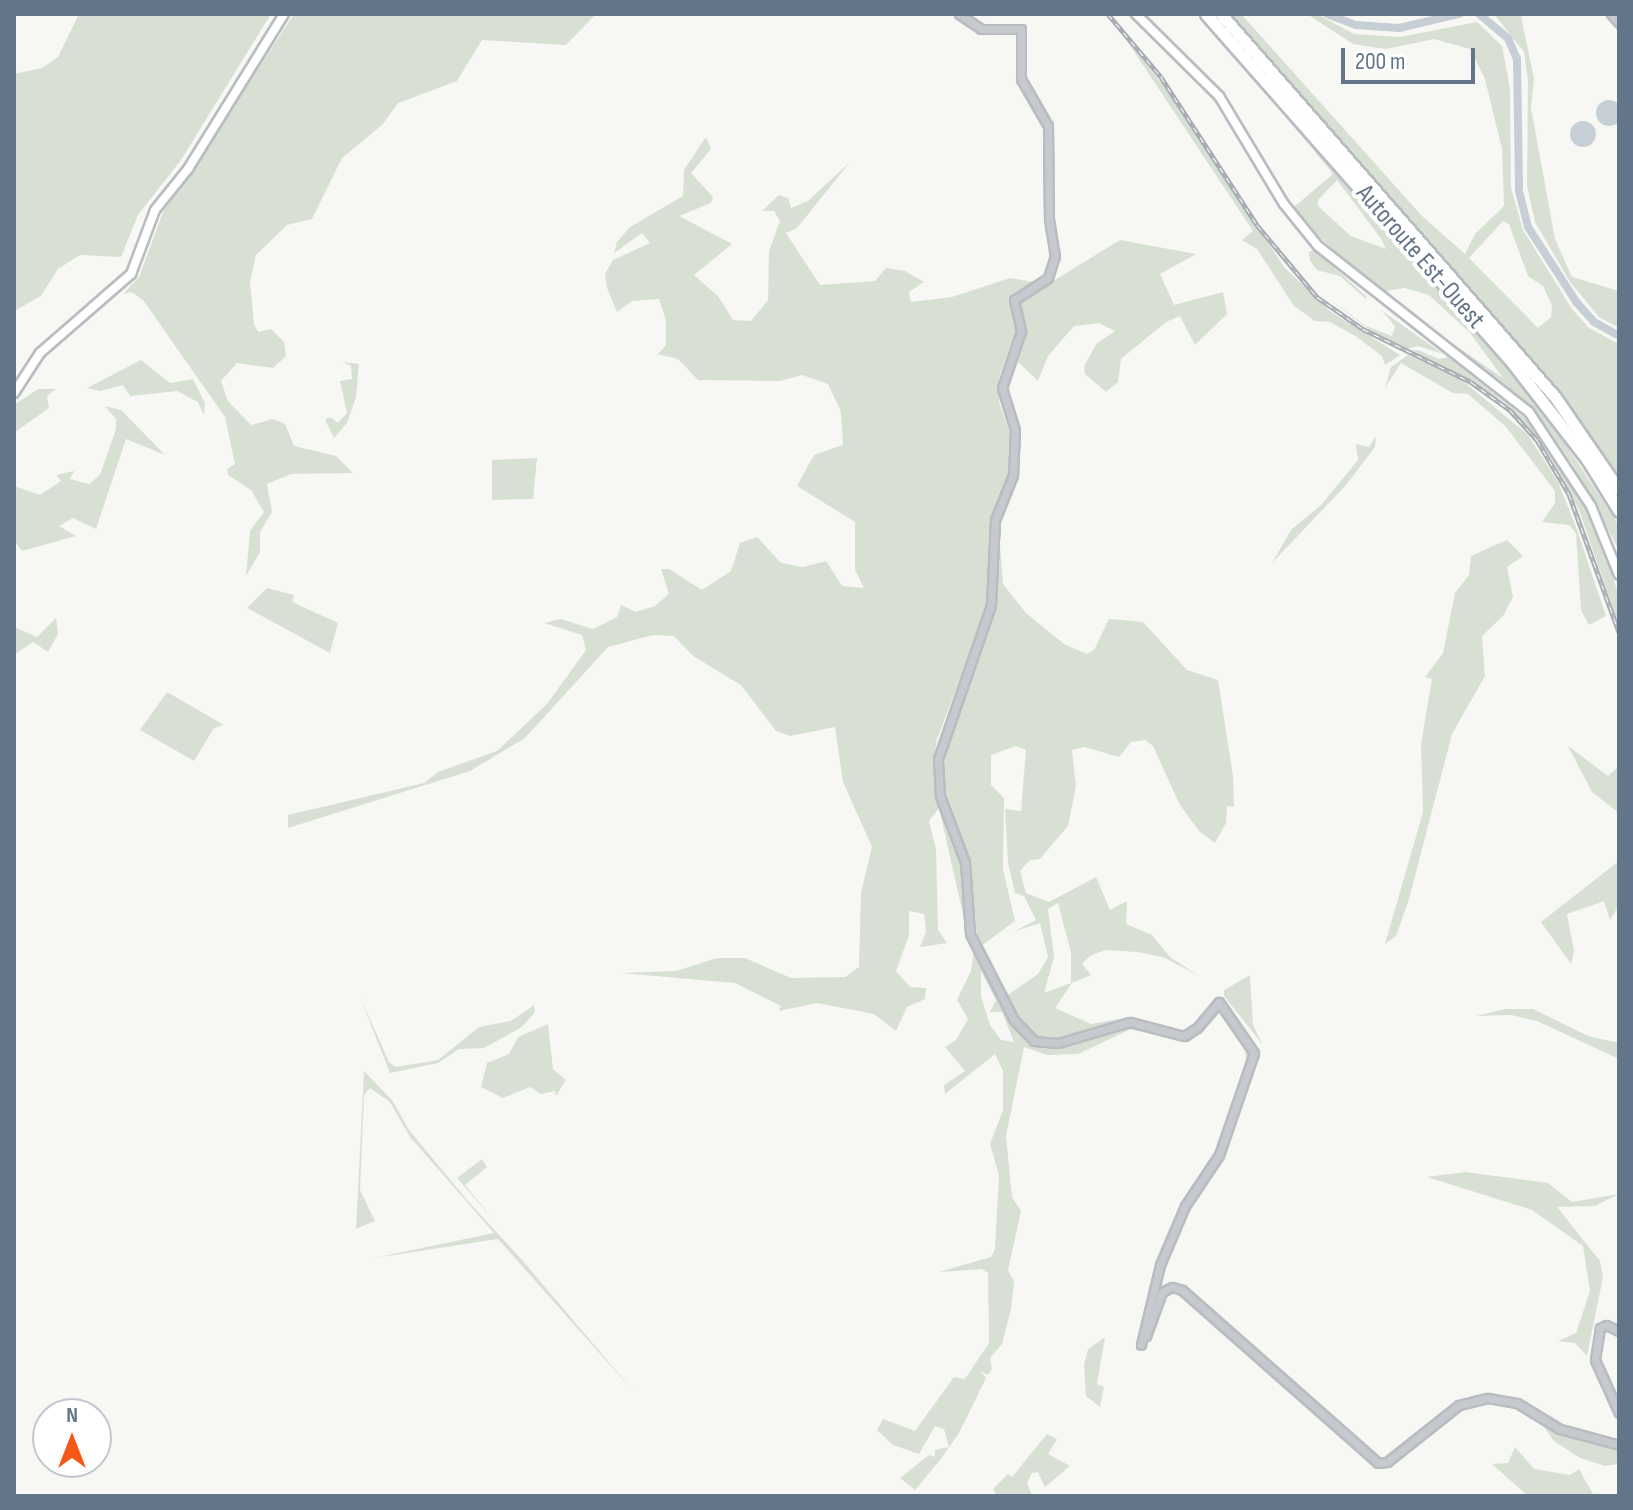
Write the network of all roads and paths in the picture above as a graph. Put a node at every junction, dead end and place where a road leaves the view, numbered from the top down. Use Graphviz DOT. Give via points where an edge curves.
graph roads {
  1 [pos="284,14"];
  2 [pos="959,14"];
  3 [pos="1136,14"];
  4 [pos="1206,14"];
  5 [pos="1221,14"];
  6 [pos="1611,14"];
  7 [pos="1619,23"];
  8 [pos="14,393"];
  9 [pos="1619,490"];
  10 [pos="1619,511"];
  11 [pos="1619,575"];
  12 [pos="1619,1331"];
  13 [pos="1619,1413"];
  14 [pos="1619,1445"];
  1 -- 8 [label="main road" via="188,169 155,210 131,274 40,353"];
  2 -- 14 [label="street" via="981,29 1021,29 1021,79 1048,126 1049,219 1055,256 1048,278 1014,300 1021,331 1002,388 1015,430 1013,475 995,520 991,605 938,759 940,796 965,862 970,934 1014,1020 1034,1041 1058,1043 1130,1022 1184,1036 1219,1002 1254,1053 1219,1155 1185,1206 1160,1265 1141,1345 1160,1296 1170,1288 1179,1289 1378,1463 1387,1462 1453,1409 1488,1398 1517,1403 1571,1434"];
  3 -- 11 [label="main road" via="1219,96 1284,204 1318,246 1529,412 1591,506"];
  4 -- 10 [label="highway, Autoroute Est-Ouest" via="1514,365 1587,459"];
  5 -- 9 [label="highway, Autoroute Est-Ouest" via="1555,397"];
  6 -- 7 [label="street"];
  12 -- 13 [label="street" via="1600,1328 1595,1360"];
}
